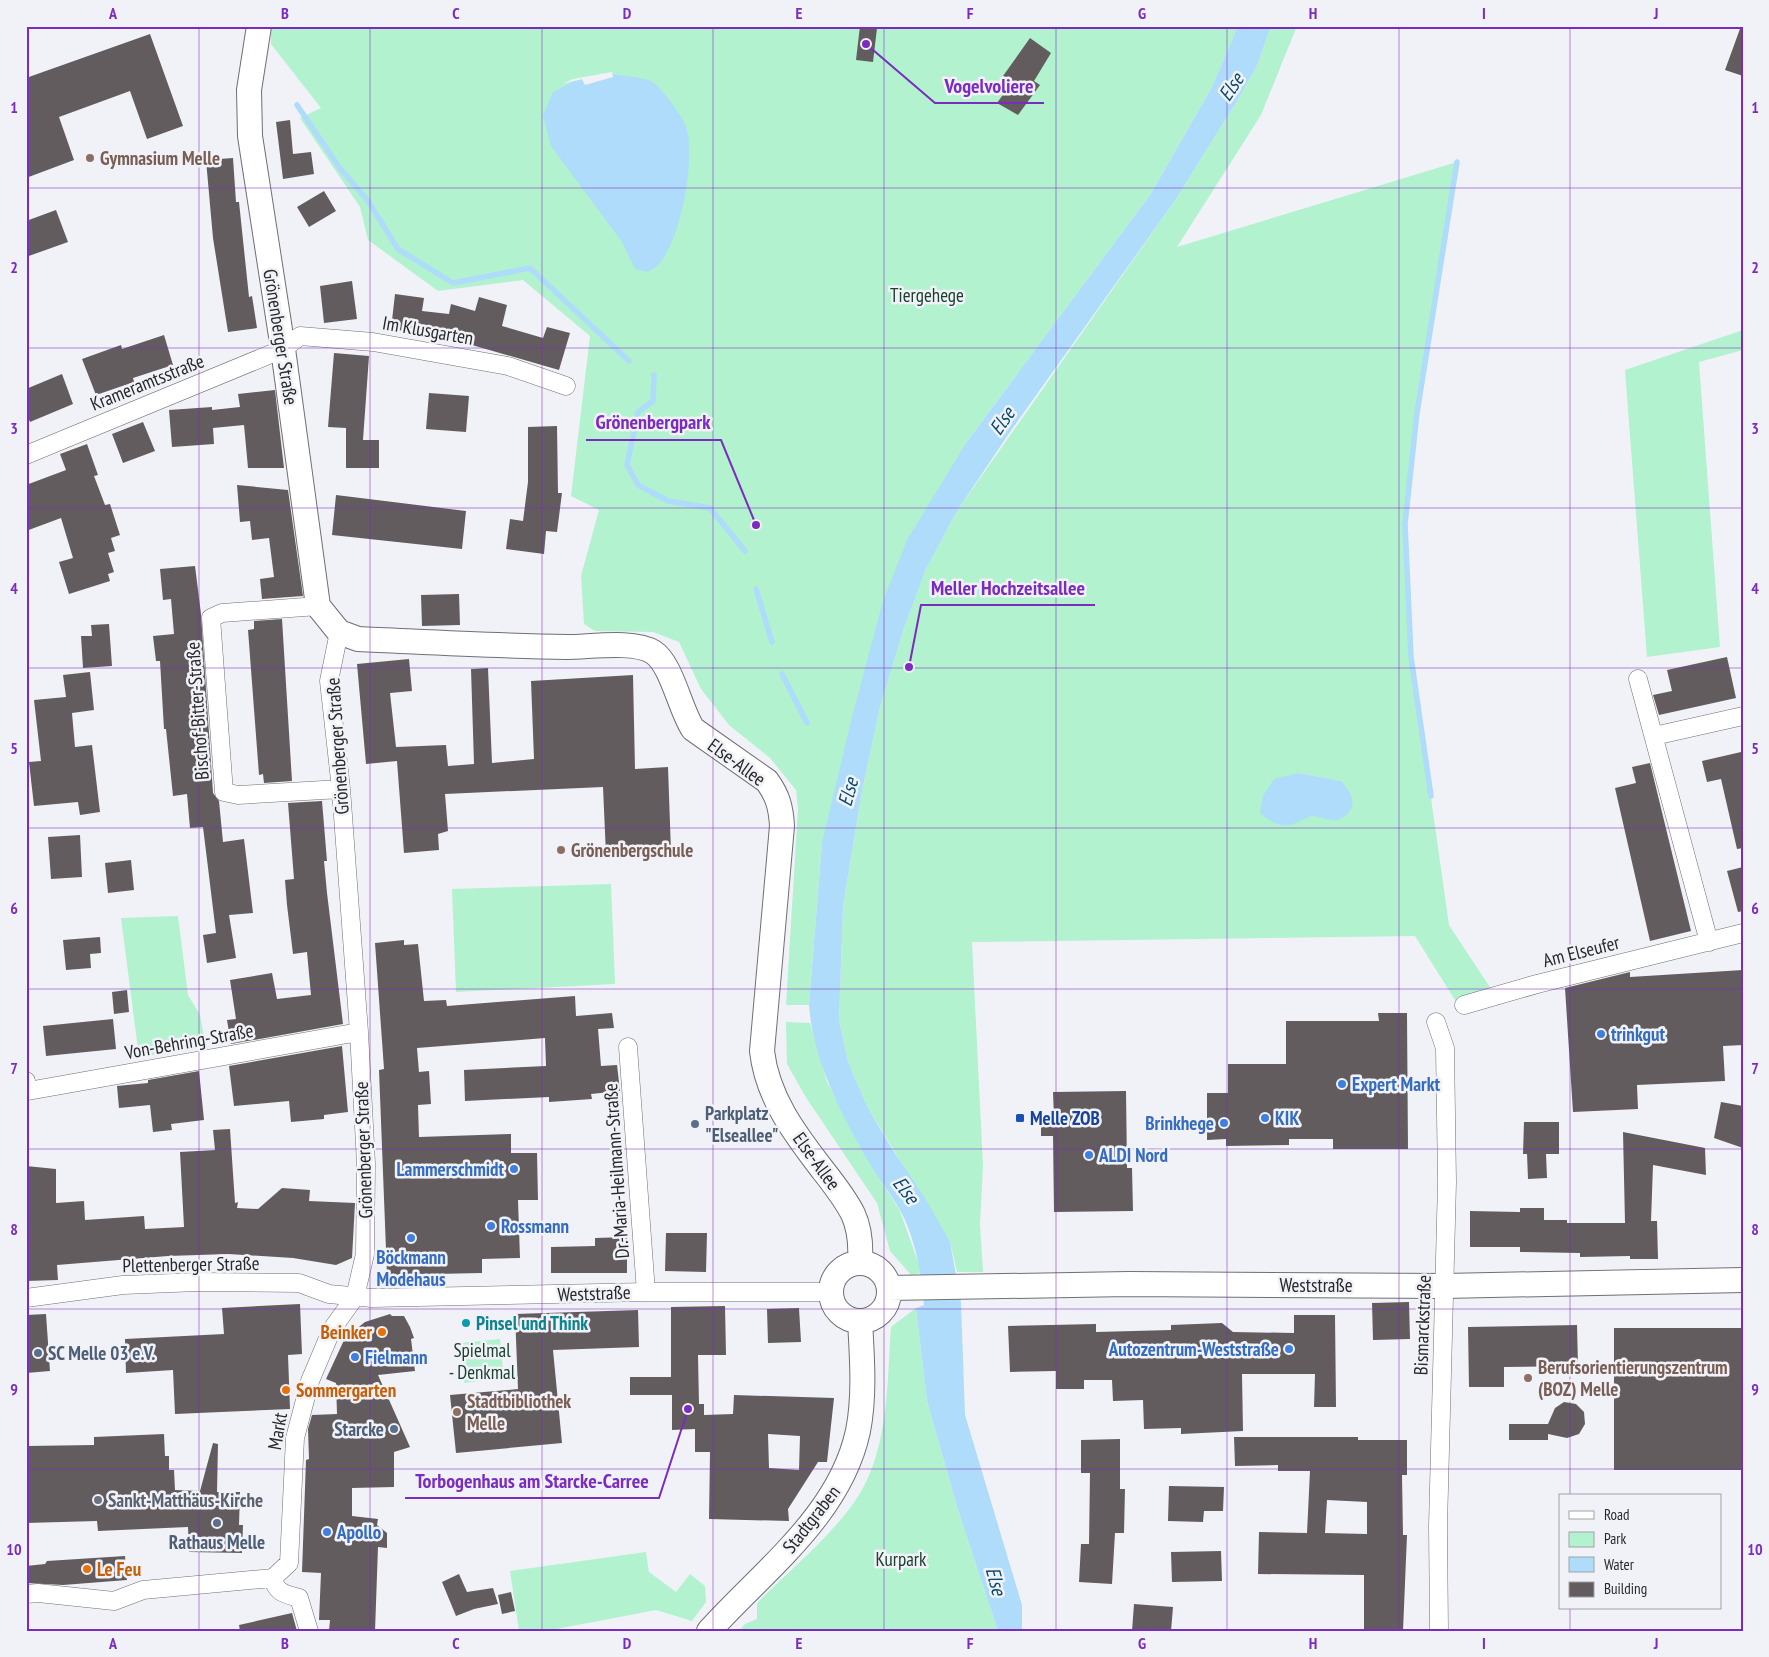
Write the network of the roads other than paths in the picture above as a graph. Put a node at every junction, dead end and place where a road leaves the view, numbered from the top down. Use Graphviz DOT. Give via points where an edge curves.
graph roads {
  1 [pos="258,26"];
  2 [pos="283,349"];
  3 [pos="566,386"];
  4 [pos="26,455"];
  5 [pos="318,606"];
  6 [pos="339,632"];
  7 [pos="1638,678"];
  8 [pos="1743,716"];
  9 [pos="1654,736"];
  10 [pos="340,789"];
  11 [pos="1743,933"];
  12 [pos="1709,942"];
  13 [pos="1464,1005"];
  14 [pos="1436,1022"];
  15 [pos="359,1032"];
  16 [pos="628,1047"];
  17 [pos="27,1086"];
  18 [pos="860,1263"];
  19 [pos="1743,1280"];
  20 [pos="1444,1286"];
  21 [pos="889,1288"];
  22 [pos="646,1292"];
  23 [pos="832,1292"];
  24 [pos="26,1298"];
  25 [pos="356,1298"];
  26 [pos="860,1321"];
  27 [pos="273,1578"];
  28 [pos="32,1594"];
  29 [pos="309,1631"];
  30 [pos="709,1631"];
  31 [pos="1439,1631"];
  1 -- 2 [label="street, Grönenberger Straße" via="249,90 250,136"];
  2 -- 3 [label="street, Im Klusgarten" via="300,336 373,342 508,366"];
  2 -- 4 [label="street, Krameramtsstraße"];
  2 -- 5 [label="street, Grönenberger Straße"];
  5 -- 6 [label="street"];
  5 -- 10 [label="street, Bischof-Bitter-Straße" via="222,613 211,618 224,792 238,795"];
  6 -- 10 [label="street, Grönenberger Straße" via="329,682"];
  6 -- 18 [label="street, Else-Allee" via="358,639 640,647 655,653 664,665 693,729 766,781 776,793 782,826 763,1042 764,1072 788,1122 854,1215"];
  7 -- 9 [label="street"];
  8 -- 9 [label="street"];
  9 -- 12 [label="street"];
  10 -- 15 [label="street, Grönenberger Straße"];
  11 -- 12 [label="street, Am Elseufer"];
  12 -- 13 [label="street, Am Elseufer"];
  14 -- 20 [label="street, Bismarckstraße" via="1445,1048 1447,1182"];
  15 -- 17 [label="street, Von-Behring-Straße"];
  15 -- 25 [label="street, Grönenberger Straße" via="366,1164 365,1244"];
  16 -- 22 [label="street, Dr.-Maria-Heilmann-Straße"];
  18 -- 21 [label="street" via="883,1274"];
  18 -- 23 [label="street" via="843,1269 837,1275"];
  19 -- 20 [label="street, Weststraße"];
  20 -- 21 [label="street, Weststraße"];
  20 -- 31 [label="street, Bismarckstraße" via="1438,1526"];
  21 -- 26 [label="street" via="888,1300 879,1314"];
  22 -- 23 [label="street, Weststraße"];
  22 -- 25 [label="street, Weststraße"];
  23 -- 26 [label="street" via="838,1310 844,1316"];
  24 -- 25 [label="street, Plettenberger Straße" via="123,1285 198,1282 299,1283 329,1294"];
  25 -- 27 [label="street, Markt" via="332,1328 310,1381 295,1438 288,1563"];
  26 -- 30 [label="street, Stadtgraben" via="861,1411 850,1459 840,1481 791,1546"];
  27 -- 28 [label="street" via="143,1590 114,1601"];
  27 -- 29 [label="street" via="279,1592 298,1598"];
}
